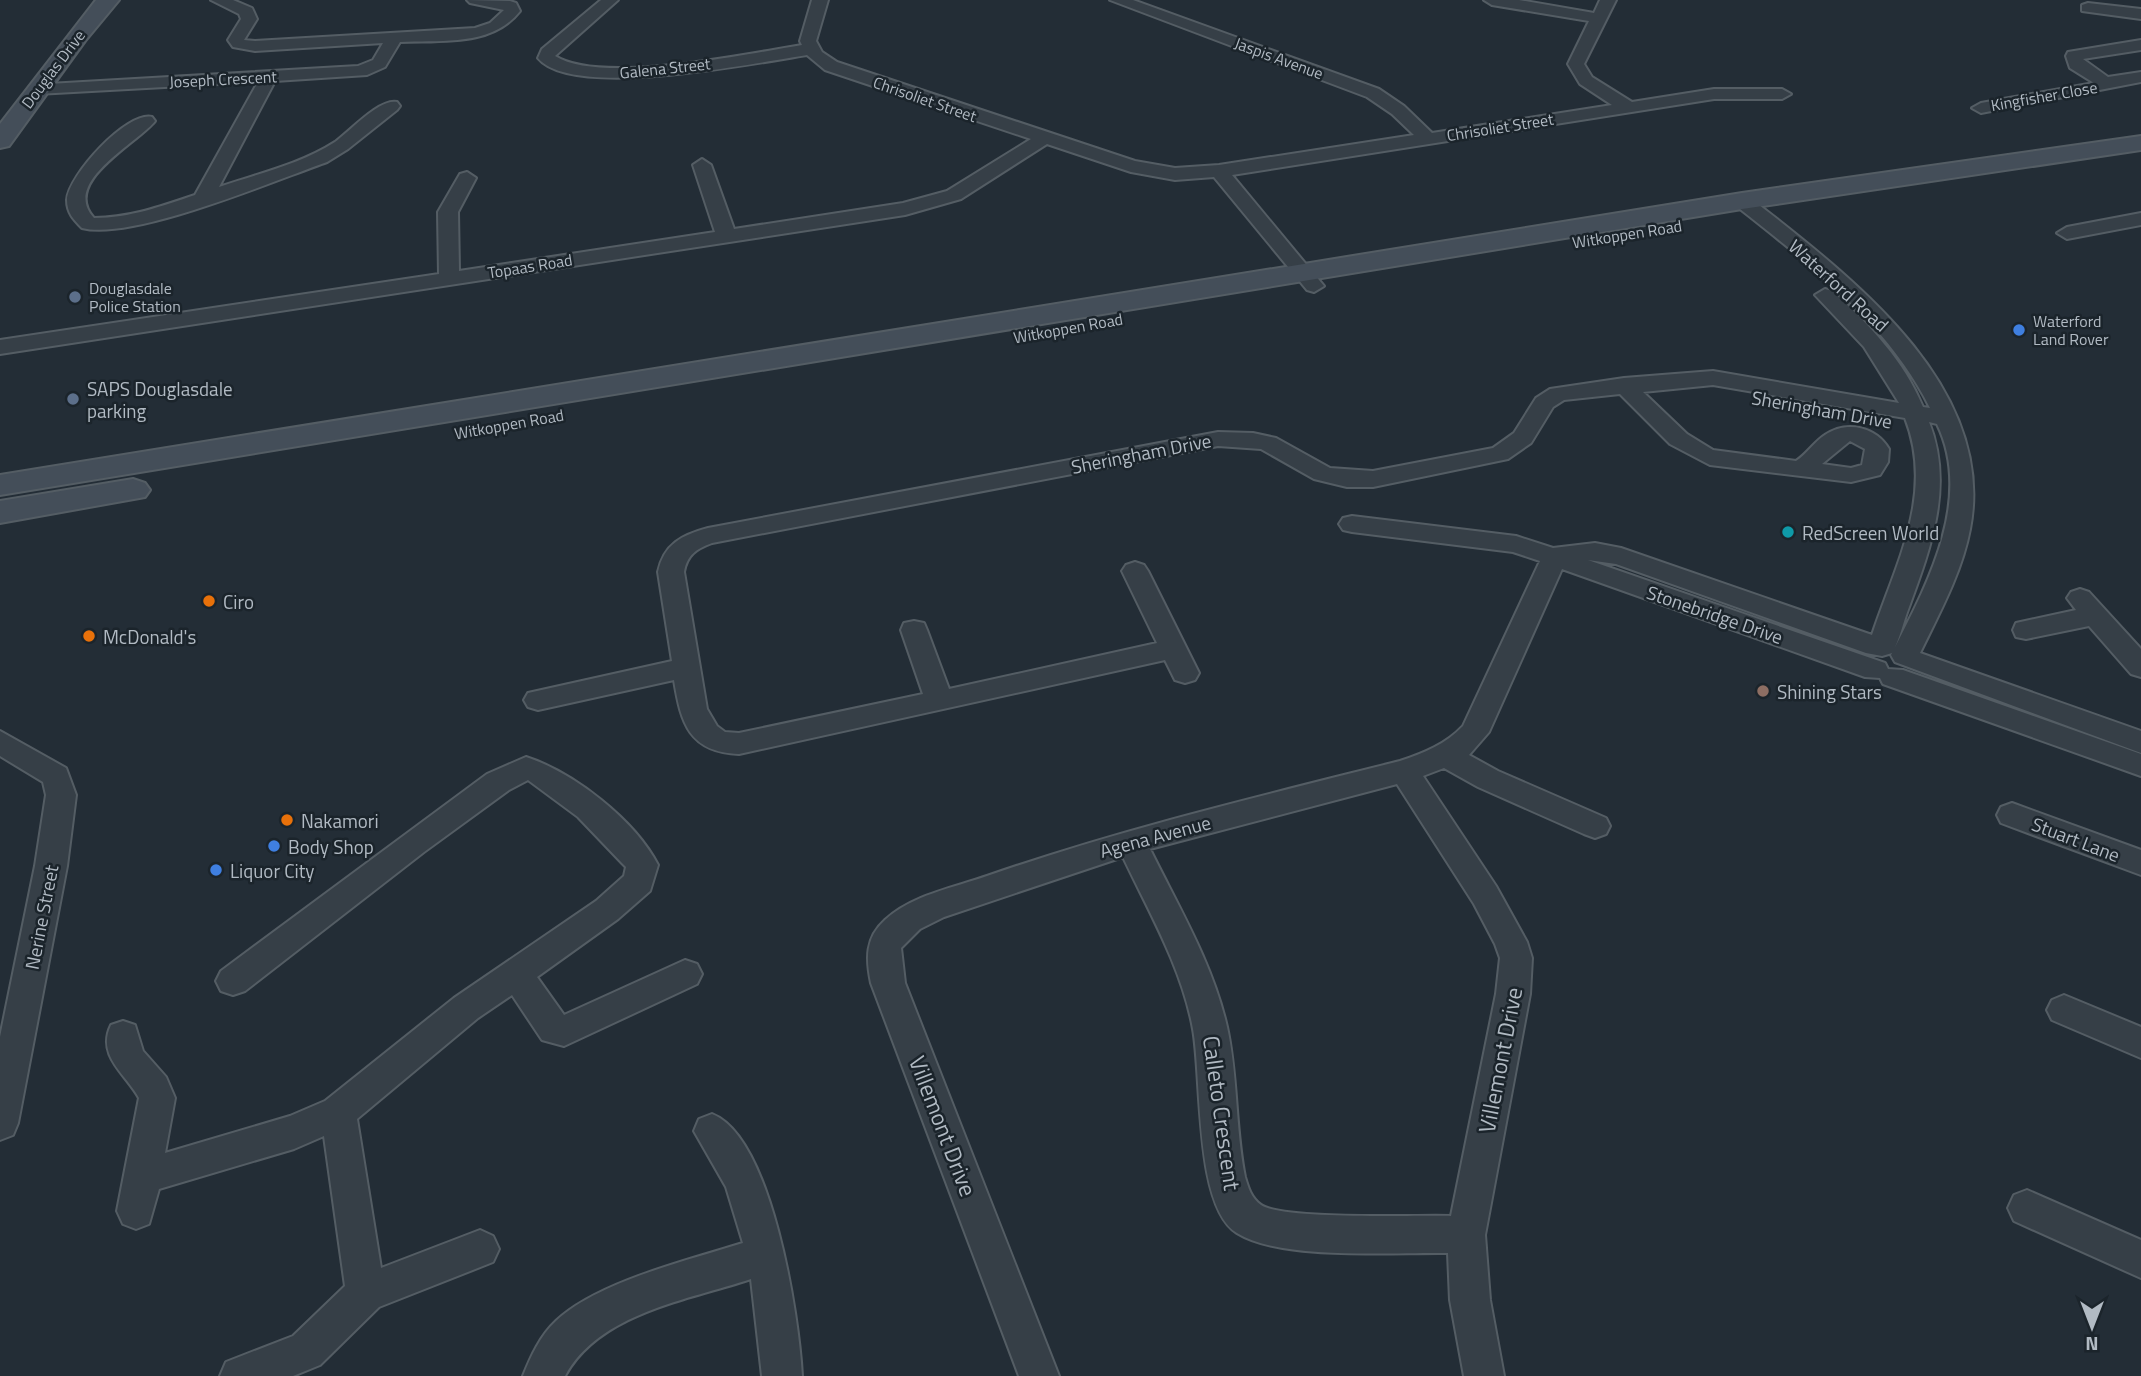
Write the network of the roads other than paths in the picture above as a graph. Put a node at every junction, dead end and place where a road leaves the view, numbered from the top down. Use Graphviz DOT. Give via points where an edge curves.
graph roads {
  1 [pos="108,0"];
  2 [pos="219,0"];
  3 [pos="475,0"];
  4 [pos="610,0"];
  5 [pos="820,0"];
  6 [pos="1118,0"];
  7 [pos="1492,0"];
  8 [pos="1608,0"];
  9 [pos="2088,8"];
  10 [pos="2141,14"];
  11 [pos="1597,19"];
  12 [pos="394,39"];
  13 [pos="2141,44"];
  14 [pos="811,49"];
  15 [pos="269,77"];
  16 [pos="2141,77"];
  17 [pos="2105,83"];
  18 [pos="37,89"];
  19 [pos="1782,94"];
  20 [pos="391,106"];
  21 [pos="1628,107"];
  22 [pos="1981,108"];
  23 [pos="146,121"];
  24 [pos="1427,138"];
  25 [pos="1043,139"];
  26 [pos="0,141"];
  27 [pos="2138,144"];
  28 [pos="702,165"];
  29 [pos="1219,172"];
  30 [pos="467,177"];
  31 [pos="203,198"];
  32 [pos="1738,209"];
  33 [pos="2141,219"];
  34 [pos="2120,223"];
  35 [pos="2067,233"];
  36 [pos="726,236"];
  37 [pos="2141,238"];
  38 [pos="449,278"];
  39 [pos="1308,279"];
  40 [pos="0,347"];
  41 [pos="1624,385"];
  42 [pos="1918,419"];
  43 [pos="1949,425"];
  44 [pos="1802,468"];
  45 [pos="0,470"];
  46 [pos="89,471"];
  47 [pos="0,485"];
  48 [pos="49,505"];
  49 [pos="0,512"];
  50 [pos="0,522"];
  51 [pos="1352,524"];
  52 [pos="1917,548"];
  53 [pos="1556,556"];
  54 [pos="1948,559"];
  55 [pos="1135,571"];
  56 [pos="914,630"];
  57 [pos="2026,630"];
  58 [pos="2132,643"];
  59 [pos="1172,649"];
  60 [pos="1890,659"];
  61 [pos="2141,667"];
  62 [pos="685,668"];
  63 [pos="1185,673"];
  64 [pos="538,700"];
  65 [pos="939,700"];
  66 [pos="2063,726"];
  67 [pos="0,742"];
  68 [pos="2141,743"];
  69 [pos="1447,756"];
  70 [pos="2141,765"];
  71 [pos="1405,771"];
  72 [pos="2012,815"];
  73 [pos="1595,826"];
  74 [pos="1131,842"];
  75 [pos="2141,863"];
  76 [pos="883,952"];
  77 [pos="516,974"];
  78 [pos="685,974"];
  79 [pos="233,981"];
  80 [pos="2064,1010"];
  81 [pos="123,1036"];
  82 [pos="2141,1043"];
  83 [pos="338,1113"];
  84 [pos="0,1123"];
  85 [pos="712,1131"];
  86 [pos="2027,1208"];
  87 [pos="1466,1235"];
  88 [pos="480,1249"];
  89 [pos="763,1256"];
  90 [pos="2141,1259"];
  91 [pos="366,1293"];
  92 [pos="304,1364"];
  93 [pos="240,1376"];
  94 [pos="543,1376"];
  95 [pos="782,1376"];
  96 [pos="1039,1376"];
  97 [pos="1484,1376"];
  1 -- 18 [label="main road, Douglas Drive"];
  2 -- 12 [label="street, Joseph Crescent" via="250,17 237,35 242,45"];
  3 -- 12 [label="street, Joseph Crescent" via="504,4 512,11 484,32"];
  4 -- 14 [label="street, Galena Street" via="546,55 551,64 597,73 642,72"];
  5 -- 14 [label="street" via="808,37"];
  6 -- 24 [label="street, Jaspis Avenue" via="1373,93"];
  7 -- 11 [label="street"];
  8 -- 11 [label="street"];
  9 -- 10 [label="street"];
  11 -- 21 [label="street" via="1576,61 1578,70 1597,89"];
  12 -- 15 [label="street, Joseph Crescent" via="379,63 367,70"];
  13 -- 17 [label="street, Kingfisher Close" via="2072,58"];
  14 -- 25 [label="street, Chrisoliet Street" via="842,71"];
  15 -- 18 [label="street, Joseph Crescent"];
  15 -- 31 [label="street"];
  16 -- 17 [label="street"];
  17 -- 22 [label="street, Kingfisher Close"];
  18 -- 26 [label="main road, Douglas Drive"];
  19 -- 21 [label="street, Chrisoliet Street" via="1724,93"];
  20 -- 31 [label="street" via="327,155"];
  21 -- 24 [label="street, Chrisoliet Street"];
  23 -- 31 [label="street" via="120,137 94,167 79,188 78,214 89,224 115,224"];
  24 -- 29 [label="street, Chrisoliet Street"];
  25 -- 29 [label="street, Chrisoliet Street" via="1158,172"];
  25 -- 36 [label="street, Topaas Road" via="975,184 928,204"];
  27 -- 32 [label="main road, Witkoppen Road" via="1956,182"];
  28 -- 36 [label="street"];
  29 -- 39 [label="street"];
  30 -- 38 [label="street" via="448,212"];
  32 -- 39 [label="main road, Witkoppen Road"];
  32 -- 42 [label="street, Waterford Road" via="1858,325 1893,368"];
  32 -- 43 [label="street, Waterford Road" via="1888,327 1916,363"];
  33 -- 34 [label="street"];
  34 -- 35 [label="street"];
  34 -- 37 [label="street"];
  36 -- 38 [label="street, Topaas Road"];
  38 -- 40 [label="street, Topaas Road"];
  39 -- 46 [label="main road, Witkoppen Road"];
  39 -- 48 [label="main road, Witkoppen Road"];
  41 -- 42 [label="street, Sheringham Drive" via="1694,381 1716,390"];
  41 -- 44 [label="street" via="1674,434 1703,455 1734,464"];
  41 -- 62 [label="street, Sheringham Drive" via="1558,394 1544,403 1523,438 1500,454 1390,477 1360,481 1335,477 1268,443 1218,439 708,536 683,546 673,559"];
  42 -- 43 [label="street, Sheringham Drive"];
  42 -- 52 [label="street, Waterford Road" via="1929,459 1929,492"];
  43 -- 54 [label="street, Waterford Road" via="1960,464 1962,497"];
  45 -- 46 [label="main road"];
  46 -- 47 [label="main road, Witkoppen Road"];
  48 -- 49 [label="main road, Witkoppen Road"];
  48 -- 50 [label="main road"];
  51 -- 53 [label="street, Stonebridge Drive" via="1516,544"];
  52 -- 54 [label="street"];
  52 -- 60 [label="street, Waterford Road"];
  53 -- 60 [label="street, Stonebridge Drive"];
  53 -- 69 [label="street, Agena Avenue" via="1475,732"];
  54 -- 60 [label="street, Waterford Road"];
  55 -- 59 [label="street"];
  56 -- 65 [label="street"];
  57 -- 58 [label="street" via="2088,607"];
  58 -- 61 [label="street"];
  59 -- 63 [label="street"];
  59 -- 65 [label="street, Sheringham Drive"];
  60 -- 66 [label="street, Stonebridge Drive"];
  62 -- 64 [label="street"];
  62 -- 65 [label="street, Sheringham Drive" via="697,723 716,740 732,744"];
  66 -- 68 [label="street, Stonebridge Drive"];
  66 -- 70 [label="street, Stonebridge Drive"];
  67 -- 84 [label="street, Nerine Street" via="56,776 61,795"];
  69 -- 71 [label="street, Agena Avenue"];
  69 -- 73 [label="street"];
  71 -- 74 [label="street, Agena Avenue"];
  71 -- 87 [label="street, Villemont Drive" via="1501,922 1516,958"];
  72 -- 75 [label="street, Stuart Lane"];
  74 -- 76 [label="street, Agena Avenue" via="1067,859 927,911 899,926"];
  74 -- 87 [label="street, Calleto Crescent" via="1204,1007 1230,1191 1241,1213 1249,1220 1284,1228"];
  76 -- 96 [label="street, Villemont Drive" via="888,983"];
  77 -- 78 [label="street" via="554,1029 564,1031"];
  77 -- 79 [label="street" via="607,910 642,874 642,865 618,836 548,775 526,768 498,782 434,828"];
  77 -- 83 [label="street" via="466,1008"];
  80 -- 82 [label="street"];
  81 -- 83 [label="street" via="128,1062 149,1082 157,1098 138,1194"];
  83 -- 91 [label="street"];
  85 -- 89 [label="street" via="745,1188"];
  86 -- 90 [label="street"];
  87 -- 97 [label="street, Villemont Drive" via="1470,1300"];
  88 -- 91 [label="street"];
  89 -- 94 [label="street" via="607,1309 572,1332"];
  89 -- 95 [label="street" via="782,1345"];
  91 -- 92 [label="street"];
  92 -- 93 [label="street"];
}
